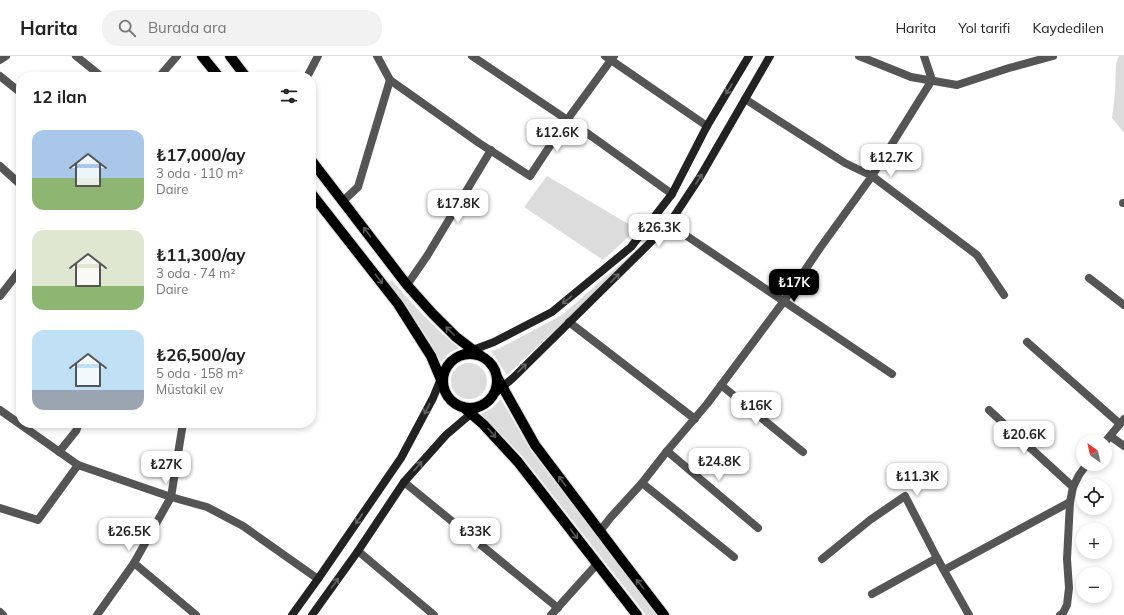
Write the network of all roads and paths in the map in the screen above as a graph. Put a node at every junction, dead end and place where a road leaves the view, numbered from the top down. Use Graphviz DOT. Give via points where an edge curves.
graph roads {
  1 [pos="6,56"];
  2 [pos="76,56"];
  3 [pos="177,56"];
  4 [pos="202,56"];
  5 [pos="230,56"];
  6 [pos="318,56"];
  7 [pos="377,56"];
  8 [pos="472,56"];
  9 [pos="749,56"];
  10 [pos="770,56"];
  11 [pos="859,56"];
  12 [pos="924,56"];
  13 [pos="1053,56"];
  14 [pos="610,58"];
  15 [pos="0,60"];
  16 [pos="96,72"];
  17 [pos="163,72"];
  18 [pos="215,72"];
  19 [pos="242,72"];
  20 [pos="310,72"];
  21 [pos="0,76"];
  22 [pos="390,80"];
  23 [pos="932,80"];
  24 [pos="16,88"];
  25 [pos="745,99"];
  26 [pos="567,120"];
  27 [pos="707,126"];
  28 [pos="491,150"];
  29 [pos="0,166"];
  30 [pos="316,166"];
  31 [pos="872,176"];
  32 [pos="16,180"];
  33 [pos="672,194"];
  34 [pos="316,199"];
  35 [pos="343,200"];
  36 [pos="669,224"];
  37 [pos="16,275"];
  38 [pos="1088,278"];
  39 [pos="407,285"];
  40 [pos="1004,295"];
  41 [pos="0,296"];
  42 [pos="784,301"];
  43 [pos="1124,305"];
  44 [pos="569,322"];
  45 [pos="1027,342"];
  46 [pos="477,353"];
  47 [pos="892,374"];
  48 [pos="497,377"];
  49 [pos="442,378"];
  50 [pos="721,385"];
  51 [pos="502,387"];
  52 [pos="493,395"];
  53 [pos="480,406"];
  54 [pos="463,407"];
  55 [pos="0,410"];
  56 [pos="989,410"];
  57 [pos="471,414"];
  58 [pos="695,419"];
  59 [pos="16,421"];
  60 [pos="1122,421"];
  61 [pos="25,428"];
  62 [pos="77,428"];
  63 [pos="181,428"];
  64 [pos="1110,435"];
  65 [pos="1112,441"];
  66 [pos="1124,446"];
  67 [pos="667,451"];
  68 [pos="59,452"];
  69 [pos="803,452"];
  70 [pos="78,465"];
  71 [pos="1082,471"];
  72 [pos="404,482"];
  73 [pos="642,483"];
  74 [pos="1073,487"];
  75 [pos="171,497"];
  76 [pos="1070,502"];
  77 [pos="0,508"];
  78 [pos="758,528"];
  79 [pos="600,531"];
  80 [pos="358,551"];
  81 [pos="734,557"];
  82 [pos="937,558"];
  83 [pos="822,559"];
  84 [pos="134,563"];
  85 [pos="597,564"];
  86 [pos="944,570"];
  87 [pos="318,579"];
  88 [pos="872,594"];
  89 [pos="558,608"];
  90 [pos="0,612"];
  91 [pos="3,615"];
  92 [pos="97,615"];
  93 [pos="196,615"];
  94 [pos="292,615"];
  95 [pos="312,615"];
  96 [pos="434,615"];
  97 [pos="551,615"];
  98 [pos="637,615"];
  99 [pos="664,615"];
  100 [pos="969,615"];
  101 [pos="1060,615"];
  1 -- 15 [label="street"];
  2 -- 16 [label="street"];
  3 -- 17 [label="street"];
  4 -- 18 [label="main road"];
  5 -- 19 [label="main road"];
  6 -- 20 [label="street"];
  7 -- 22 [label="street"];
  8 -- 26 [label="street"];
  9 -- 27 [label="street, one-way"];
  10 -- 25 [label="street"];
  11 -- 23 [label="street" via="911,77"];
  12 -- 23 [label="street"];
  13 -- 23 [label="street" via="957,85"];
  14 -- 26 [label="street"];
  14 -- 27 [label="street"];
  21 -- 24 [label="street"];
  22 -- 28 [label="street"];
  22 -- 35 [label="street" via="358,187"];
  23 -- 31 [label="street"];
  25 -- 31 [label="street" via="845,162"];
  36 -- 25 [label="street, one-way" via="700,177"];
  26 -- 28 [label="street" via="530,176"];
  26 -- 33 [label="street"];
  27 -- 33 [label="street"];
  28 -- 39 [label="street"];
  29 -- 32 [label="street"];
  30 -- 35 [label="main road"];
  31 -- 40 [label="street" via="977,255"];
  31 -- 42 [label="street"];
  33 -- 46 [label="street, one-way" via="631,247 552,312"];
  34 -- 49 [label="main road, one-way" via="398,304"];
  39 -- 35 [label="main road, one-way"];
  36 -- 42 [label="street"];
  44 -- 36 [label="street, one-way"];
  37 -- 41 [label="street"];
  38 -- 43 [label="street"];
  46 -- 39 [label="main road, one-way" via="456,337"];
  42 -- 47 [label="street"];
  42 -- 50 [label="street"];
  51 -- 44 [label="street, one-way"];
  44 -- 58 [label="street"];
  45 -- 60 [label="street"];
  46 -- 48 [label="main road" via="488,360"];
  46 -- 49 [label="main road" via="462,354 454,358 447,365"];
  48 -- 51 [label="main road"];
  48 -- 52 [label="main road"];
  49 -- 54 [label="main road" via="448,398"];
  49 -- 87 [label="street, one-way" via="401,458"];
  50 -- 58 [label="street"];
  50 -- 69 [label="street"];
  51 -- 52 [label="street"];
  79 -- 51 [label="main road, one-way" via="535,445"];
  52 -- 53 [label="main road"];
  53 -- 54 [label="main road"];
  53 -- 57 [label="street"];
  54 -- 57 [label="main road"];
  55 -- 59 [label="street"];
  56 -- 74 [label="street"];
  72 -- 57 [label="street, one-way" via="446,435"];
  57 -- 85 [label="main road, one-way" via="484,424 518,462"];
  58 -- 67 [label="street"];
  60 -- 64 [label="street"];
  61 -- 68 [label="street"];
  62 -- 68 [label="street"];
  63 -- 75 [label="street"];
  65 -- 66 [label="street"];
  67 -- 73 [label="street"];
  67 -- 78 [label="street"];
  68 -- 70 [label="street"];
  70 -- 75 [label="street"];
  70 -- 77 [label="street" via="38,520"];
  71 -- 74 [label="street"];
  72 -- 80 [label="street"];
  72 -- 89 [label="street"];
  73 -- 79 [label="street"];
  73 -- 81 [label="street"];
  74 -- 76 [label="street"];
  75 -- 84 [label="street"];
  75 -- 87 [label="street" via="207,507 243,526"];
  76 -- 86 [label="street"];
  76 -- 101 [label="street" via="1067,558 1069,588 1067,605"];
  99 -- 79 [label="main road, one-way"];
  95 -- 80 [label="street, one-way"];
  80 -- 96 [label="street"];
  82 -- 83 [label="street" via="905,496 870,520"];
  82 -- 86 [label="street"];
  82 -- 88 [label="street"];
  84 -- 92 [label="street"];
  84 -- 93 [label="street"];
  85 -- 89 [label="street"];
  85 -- 98 [label="main road"];
  86 -- 100 [label="street"];
  87 -- 94 [label="street"];
  89 -- 97 [label="street"];
  90 -- 91 [label="street"];
}
